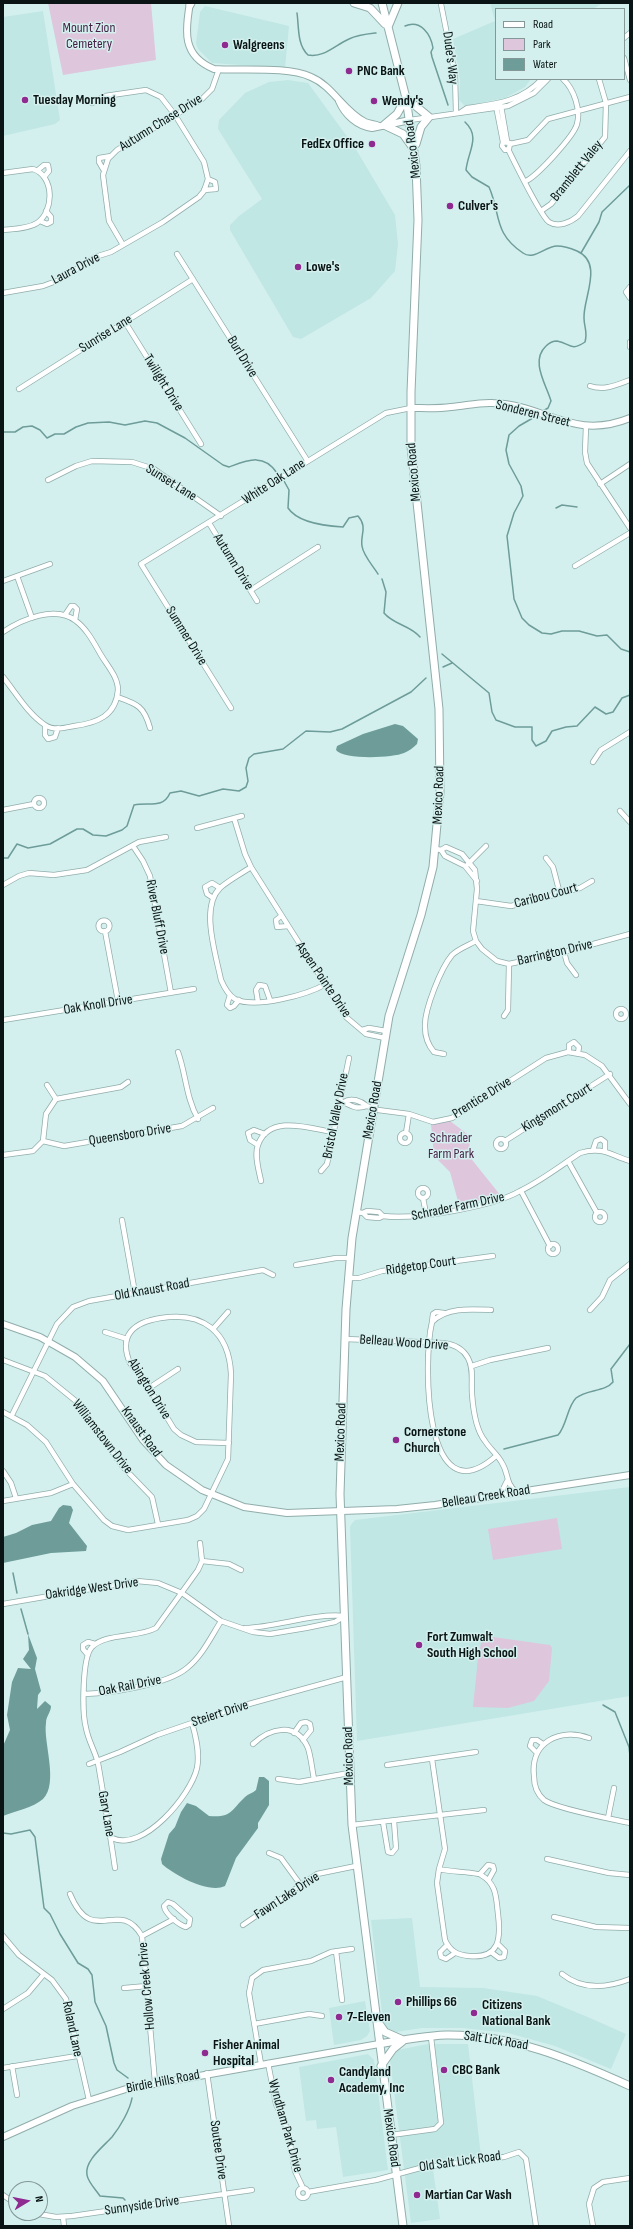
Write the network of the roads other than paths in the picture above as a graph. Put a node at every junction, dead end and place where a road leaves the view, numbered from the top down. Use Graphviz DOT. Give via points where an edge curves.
graph roads {
  1 [pos="190,3"];
  2 [pos="354,3"];
  3 [pos="382,3"];
  4 [pos="398,3"];
  5 [pos="441,4"];
  6 [pos="388,27"];
  7 [pos="625,62"];
  8 [pos="219,69"];
  9 [pos="541,80"];
  10 [pos="547,80"];
  11 [pos="564,80"];
  12 [pos="599,80"];
  13 [pos="630,80"];
  14 [pos="630,97"];
  15 [pos="406,98"];
  16 [pos="92,103"];
  17 [pos="606,103"];
  18 [pos="499,106"];
  19 [pos="577,111"];
  20 [pos="459,112"];
  21 [pos="175,114"];
  22 [pos="428,117"];
  23 [pos="410,120"];
  24 [pos="382,125"];
  25 [pos="507,142"];
  26 [pos="508,149"];
  27 [pos="415,150"];
  28 [pos="630,151"];
  29 [pos="111,156"];
  30 [pos="38,170"];
  31 [pos="103,170"];
  32 [pos="3,173"];
  33 [pos="45,176"];
  34 [pos="208,179"];
  35 [pos="526,181"];
  36 [pos="204,190"];
  37 [pos="46,211"];
  38 [pos="541,211"];
  39 [pos="40,221"];
  40 [pos="3,230"];
  41 [pos="123,245"];
  42 [pos="177,254"];
  43 [pos="192,279"];
  44 [pos="630,287"];
  45 [pos="3,293"];
  46 [pos="630,298"];
  47 [pos="125,322"];
  48 [pos="630,342"];
  49 [pos="630,347"];
  50 [pos="630,380"];
  51 [pos="590,386"];
  52 [pos="19,389"];
  53 [pos="411,408"];
  54 [pos="630,418"];
  55 [pos="586,426"];
  56 [pos="201,444"];
  57 [pos="307,460"];
  58 [pos="630,464"];
  59 [pos="48,480"];
  60 [pos="600,484"];
  61 [pos="221,516"];
  62 [pos="209,523"];
  63 [pos="630,528"];
  64 [pos="630,533"];
  65 [pos="318,547"];
  66 [pos="50,564"];
  67 [pos="141,564"];
  68 [pos="575,566"];
  69 [pos="17,576"];
  70 [pos="3,582"];
  71 [pos="250,590"];
  72 [pos="257,601"];
  73 [pos="65,615"];
  74 [pos="32,618"];
  75 [pos="75,620"];
  76 [pos="3,632"];
  77 [pos="3,677"];
  78 [pos="117,697"];
  79 [pos="231,708"];
  80 [pos="45,725"];
  81 [pos="58,728"];
  82 [pos="150,728"];
  83 [pos="630,732"];
  84 [pos="593,762"];
  85 [pos="34,804"];
  86 [pos="3,810"];
  87 [pos="620,811"];
  88 [pos="242,816"];
  89 [pos="234,818"];
  90 [pos="630,822"];
  91 [pos="196,828"];
  92 [pos="166,837"];
  93 [pos="133,846"];
  94 [pos="486,846"];
  95 [pos="438,849"];
  96 [pos="546,858"];
  97 [pos="470,862"];
  98 [pos="466,866"];
  99 [pos="251,867"];
  100 [pos="477,881"];
  101 [pos="592,881"];
  102 [pos="3,886"];
  103 [pos="220,888"];
  104 [pos="560,894"];
  105 [pos="213,898"];
  106 [pos="476,901"];
  107 [pos="281,916"];
  108 [pos="288,926"];
  109 [pos="105,932"];
  110 [pos="630,934"];
  111 [pos="476,941"];
  112 [pos="564,952"];
  113 [pos="509,964"];
  114 [pos="576,975"];
  115 [pos="326,984"];
  116 [pos="194,990"];
  117 [pos="171,993"];
  118 [pos="230,995"];
  119 [pos="239,1000"];
  120 [pos="270,1000"];
  121 [pos="118,1001"];
  122 [pos="258,1002"];
  123 [pos="504,1016"];
  124 [pos="625,1017"];
  125 [pos="3,1020"];
  126 [pos="630,1021"];
  127 [pos="362,1030"];
  128 [pos="386,1034"];
  129 [pos="178,1052"];
  130 [pos="569,1052"];
  131 [pos="578,1053"];
  132 [pos="444,1054"];
  133 [pos="349,1058"];
  134 [pos="610,1074"];
  135 [pos="128,1082"];
  136 [pos="47,1085"];
  137 [pos="56,1099"];
  138 [pos="341,1101"];
  139 [pos="630,1104"];
  140 [pos="370,1107"];
  141 [pos="213,1108"];
  142 [pos="409,1114"];
  143 [pos="198,1119"];
  144 [pos="332,1132"];
  145 [pos="406,1133"];
  146 [pos="265,1134"];
  147 [pos="43,1141"];
  148 [pos="505,1141"];
  149 [pos="258,1145"];
  150 [pos="593,1150"];
  151 [pos="605,1151"];
  152 [pos="3,1155"];
  153 [pos="568,1161"];
  154 [pos="630,1161"];
  155 [pos="321,1171"];
  156 [pos="261,1181"];
  157 [pos="521,1191"];
  158 [pos="423,1198"];
  159 [pos="360,1213"];
  160 [pos="597,1213"];
  161 [pos="426,1214"];
  162 [pos="122,1220"];
  163 [pos="550,1246"];
  164 [pos="493,1256"];
  165 [pos="350,1258"];
  166 [pos="630,1264"];
  167 [pos="296,1265"];
  168 [pos="272,1275"];
  169 [pos="348,1278"];
  170 [pos="135,1292"];
  171 [pos="491,1310"];
  172 [pos="590,1310"];
  173 [pos="228,1312"];
  174 [pos="3,1324"];
  175 [pos="213,1329"];
  176 [pos="105,1332"];
  177 [pos="345,1339"];
  178 [pos="127,1340"];
  179 [pos="49,1342"];
  180 [pos="430,1343"];
  181 [pos="548,1348"];
  182 [pos="3,1360"];
  183 [pos="472,1366"];
  184 [pos="178,1369"];
  185 [pos="34,1371"];
  186 [pos="149,1388"];
  187 [pos="3,1412"];
  188 [pos="12,1416"];
  189 [pos="229,1443"];
  190 [pos="496,1456"];
  191 [pos="3,1471"];
  192 [pos="630,1475"];
  193 [pos="507,1481"];
  194 [pos="73,1484"];
  195 [pos="516,1492"];
  196 [pos="500,1495"];
  197 [pos="212,1496"];
  198 [pos="16,1498"];
  199 [pos="3,1500"];
  200 [pos="342,1512"];
  201 [pos="158,1524"];
  202 [pos="200,1543"];
  203 [pos="202,1561"];
  204 [pos="240,1570"];
  205 [pos="182,1593"];
  206 [pos="3,1604"];
  207 [pos="345,1616"];
  208 [pos="220,1621"];
  209 [pos="242,1628"];
  210 [pos="95,1644"];
  211 [pos="88,1655"];
  212 [pos="347,1677"];
  213 [pos="84,1694"];
  214 [pos="192,1723"];
  215 [pos="294,1733"];
  216 [pos="589,1738"];
  217 [pos="303,1740"];
  218 [pos="253,1744"];
  219 [pos="543,1744"];
  220 [pos="476,1752"];
  221 [pos="536,1752"];
  222 [pos="432,1759"];
  223 [pos="97,1760"];
  224 [pos="89,1764"];
  225 [pos="387,1765"];
  226 [pos="349,1773"];
  227 [pos="278,1779"];
  228 [pos="314,1779"];
  229 [pos="614,1788"];
  230 [pos="484,1810"];
  231 [pos="441,1817"];
  232 [pos="608,1818"];
  233 [pos="394,1821"];
  234 [pos="383,1822"];
  235 [pos="630,1823"];
  236 [pos="352,1825"];
  237 [pos="112,1838"];
  238 [pos="270,1853"];
  239 [pos="547,1859"];
  240 [pos="356,1866"];
  241 [pos="115,1868"];
  242 [pos="440,1869"];
  243 [pos="480,1874"];
  244 [pos="630,1875"];
  245 [pos="488,1879"];
  246 [pos="300,1884"];
  247 [pos="70,1894"];
  248 [pos="554,1917"];
  249 [pos="174,1919"];
  250 [pos="242,1925"];
  251 [pos="630,1928"];
  252 [pos="142,1936"];
  253 [pos="4,1939"];
  254 [pos="447,1944"];
  255 [pos="498,1944"];
  256 [pos="352,1949"];
  257 [pos="336,1951"];
  258 [pos="491,1952"];
  259 [pos="455,1953"];
  260 [pos="44,1974"];
  261 [pos="562,1974"];
  262 [pos="630,1979"];
  263 [pos="148,1986"];
  264 [pos="124,1988"];
  265 [pos="342,2000"];
  266 [pos="3,2010"];
  267 [pos="322,2016"];
  268 [pos="375,2018"];
  269 [pos="254,2024"];
  270 [pos="431,2036"];
  271 [pos="404,2040"];
  272 [pos="379,2044"];
  273 [pos="77,2056"];
  274 [pos="268,2063"];
  275 [pos="261,2064"];
  276 [pos="12,2066"];
  277 [pos="381,2066"];
  278 [pos="3,2068"];
  279 [pos="207,2073"];
  280 [pos="155,2082"];
  281 [pos="630,2086"];
  282 [pos="17,2095"];
  283 [pos="89,2100"];
  284 [pos="391,2135"];
  285 [pos="3,2137"];
  286 [pos="397,2174"];
  287 [pos="630,2178"];
  288 [pos="589,2184"];
  289 [pos="303,2188"];
  290 [pos="594,2188"];
  291 [pos="252,2190"];
  292 [pos="308,2192"];
  293 [pos="225,2194"];
  294 [pos="48,2216"];
  295 [pos="63,2217"];
  296 [pos="64,2226"];
  297 [pos="230,2226"];
  298 [pos="403,2226"];
  299 [pos="536,2226"];
  300 [pos="593,2226"];
  1 -- 8 [label="main road" via="186,35 191,50 203,64"];
  2 -- 6 [label="main road" via="374,12"];
  3 -- 6 [label="main road, Mexico Road"];
  4 -- 6 [label="main road"];
  5 -- 20 [label="street, Dude's Way" via="455,75 454,103"];
  6 -- 15 [label="main road, Mexico Road"];
  7 -- 13 [label="street"];
  8 -- 21 [label="street, Autumn Chase Drive" via="212,89"];
  8 -- 24 [label="main road" via="304,74 327,86 348,116 357,124 372,128"];
  9 -- 18 [label="street" via="525,94"];
  10 -- 18 [label="street" via="528,97"];
  11 -- 19 [label="street" via="572,90"];
  12 -- 17 [label="street, Bramblett Valey"];
  14 -- 17 [label="street"];
  15 -- 22 [label="main road"];
  15 -- 23 [label="main road, Mexico Road"];
  15 -- 24 [label="main road" via="397,114"];
  16 -- 21 [label="street" via="104,96 146,90 161,97"];
  17 -- 19 [label="street"];
  17 -- 38 [label="street, Bramblett Valey" via="603,141 551,204"];
  18 -- 20 [label="street" via="467,108"];
  18 -- 25 [label="street"];
  19 -- 25 [label="street" via="548,119 528,140"];
  19 -- 35 [label="street" via="577,124 572,134 537,174"];
  20 -- 22 [label="street"];
  21 -- 29 [label="street, Autumn Chase Drive"];
  21 -- 34 [label="street" via="204,162"];
  22 -- 23 [label="street"];
  22 -- 27 [label="main road" via="417,135"];
  23 -- 24 [label="main road"];
  23 -- 27 [label="main road, Mexico Road"];
  24 -- 27 [label="main road" via="403,134"];
  25 -- 26 [label="street"];
  25 -- 26 [label="street" via="502,148"];
  26 -- 35 [label="street"];
  27 -- 53 [label="main road, Mexico Road" via="418,220"];
  28 -- 38 [label="street" via="574,220 554,224 548,221"];
  29 -- 31 [label="street, Autumn Chase Drive"];
  29 -- 31 [label="street, Autumn Chase Drive" via="100,158 98,162"];
  30 -- 32 [label="street"];
  30 -- 33 [label="street"];
  30 -- 33 [label="street" via="48,165 49,171"];
  31 -- 41 [label="street, Autumn Chase Drive" via="109,220"];
  33 -- 37 [label="street" via="49,191"];
  34 -- 36 [label="street"];
  34 -- 36 [label="street, Laura Drive" via="214,182 216,189"];
  35 -- 38 [label="street"];
  36 -- 41 [label="street, Laura Drive" via="199,197 169,218"];
  37 -- 39 [label="street"];
  37 -- 39 [label="street" via="51,216 51,222 47,224"];
  39 -- 40 [label="street" via="34,225"];
  41 -- 45 [label="street, Laura Drive" via="95,257 51,283"];
  42 -- 43 [label="street, Burl Drive"];
  43 -- 47 [label="street, Sunrise Lane"];
  43 -- 57 [label="street, Burl Drive"];
  44 -- 46 [label="street" via="626,292"];
  47 -- 52 [label="street, Sunrise Lane"];
  47 -- 56 [label="street, Twilight Drive"];
  48 -- 49 [label="street"];
  50 -- 51 [label="street" via="598,389"];
  53 -- 55 [label="main road, Sonderen Street" via="448,408 485,403 514,406 564,423"];
  53 -- 57 [label="street, White Oak Lane" via="386,413"];
  53 -- 95 [label="main road, Mexico Road" via="413,465 439,710"];
  54 -- 55 [label="main road, Sonderen Street" via="609,424"];
  55 -- 60 [label="street" via="585,458"];
  57 -- 61 [label="street, White Oak Lane"];
  58 -- 60 [label="street"];
  59 -- 61 [label="street, Sunset Lane" via="92,461 136,463 154,469"];
  60 -- 63 [label="street"];
  61 -- 62 [label="street, White Oak Lane"];
  62 -- 67 [label="street, White Oak Lane"];
  62 -- 71 [label="street, Autumn Drive"];
  64 -- 68 [label="street"];
  65 -- 71 [label="street"];
  66 -- 69 [label="street"];
  67 -- 79 [label="street, Summer Drive"];
  69 -- 70 [label="street"];
  69 -- 74 [label="street"];
  71 -- 72 [label="street, Autumn Drive"];
  73 -- 74 [label="street" via="53,613"];
  73 -- 75 [label="street"];
  73 -- 75 [label="street" via="67,609 74,606 77,613"];
  74 -- 76 [label="street"];
  75 -- 78 [label="street" via="86,631 115,678"];
  77 -- 80 [label="street" via="36,718"];
  78 -- 81 [label="street" via="112,709 99,721"];
  78 -- 82 [label="street" via="141,707"];
  80 -- 81 [label="street"];
  80 -- 81 [label="street" via="45,735 48,739 55,737"];
  83 -- 84 [label="street" via="601,750"];
  85 -- 86 [label="street"];
  87 -- 90 [label="street"];
  88 -- 89 [label="street"];
  89 -- 91 [label="street"];
  89 -- 99 [label="street, Aspen Pointe Drive"];
  92 -- 93 [label="street"];
  93 -- 102 [label="street" via="87,870 54,875 29,873"];
  93 -- 117 [label="street, River Bluff Drive" via="150,876"];
  94 -- 97 [label="street"];
  95 -- 97 [label="street" via="451,849 462,854"];
  95 -- 98 [label="street" via="445,856"];
  95 -- 128 [label="main road, Mexico Road" via="428,892 400,977"];
  96 -- 104 [label="street" via="553,867"];
  97 -- 98 [label="street"];
  97 -- 100 [label="street"];
  98 -- 100 [label="street"];
  99 -- 103 [label="street"];
  99 -- 107 [label="street, Aspen Pointe Drive"];
  100 -- 106 [label="street"];
  101 -- 104 [label="street, Caribou Court"];
  103 -- 105 [label="street"];
  103 -- 105 [label="street" via="212,883 205,887 206,894"];
  104 -- 106 [label="street, Caribou Court" via="511,906"];
  105 -- 118 [label="street" via="211,926 221,980"];
  106 -- 111 [label="street" via="472,925"];
  107 -- 108 [label="street, Aspen Pointe Drive"];
  107 -- 108 [label="street, Aspen Pointe Drive" via="276,920 278,927"];
  108 -- 115 [label="street, Aspen Pointe Drive"];
  109 -- 121 [label="street"];
  110 -- 112 [label="street, Barrington Drive"];
  111 -- 113 [label="street, Barrington Drive" via="490,957"];
  111 -- 132 [label="street" via="452,955 441,973 428,1009 424,1026 427,1041 434,1052"];
  112 -- 113 [label="street, Barrington Drive"];
  112 -- 114 [label="street" via="567,963"];
  113 -- 123 [label="street" via="508,1010"];
  115 -- 120 [label="street" via="305,994"];
  115 -- 127 [label="street, Aspen Pointe Drive" via="346,1017"];
  116 -- 117 [label="street, Oak Knoll Drive"];
  117 -- 121 [label="street, Oak Knoll Drive"];
  118 -- 119 [label="street"];
  118 -- 119 [label="street" via="226,1005 230,1008"];
  119 -- 122 [label="street" via="248,1003"];
  120 -- 122 [label="street"];
  120 -- 122 [label="street" via="265,986 259,985 256,990"];
  121 -- 125 [label="street, Oak Knoll Drive"];
  124 -- 126 [label="street"];
  127 -- 128 [label="street, Aspen Pointe Drive" via="369,1028"];
  127 -- 128 [label="street, Aspen Pointe Drive" via="366,1034"];
  128 -- 140 [label="main road, Mexico Road"];
  129 -- 143 [label="street" via="190,1101"];
  130 -- 131 [label="street, Prentice Drive"];
  130 -- 131 [label="street, Prentice Drive" via="569,1045 574,1042 579,1047"];
  130 -- 142 [label="street, Prentice Drive" via="546,1058 452,1118 434,1122"];
  131 -- 134 [label="street, Prentice Drive" via="594,1060"];
  133 -- 138 [label="street, Bristol Valley Drive"];
  134 -- 139 [label="street, Prentice Drive"];
  134 -- 148 [label="street, Kingsmont Court"];
  135 -- 137 [label="street" via="121,1087"];
  136 -- 137 [label="street"];
  137 -- 147 [label="street" via="46,1114"];
  138 -- 140 [label="street, Prentice Drive" via="348,1106"];
  138 -- 144 [label="street, Bristol Valley Drive"];
  140 -- 142 [label="street, Prentice Drive"];
  140 -- 159 [label="main road, Mexico Road"];
  141 -- 143 [label="street, Queensboro Drive"];
  142 -- 145 [label="street"];
  143 -- 147 [label="street, Queensboro Drive" via="182,1126 64,1146"];
  144 -- 146 [label="street" via="288,1125 275,1127"];
  144 -- 155 [label="street, Bristol Valley Drive" via="327,1164"];
  146 -- 149 [label="street"];
  146 -- 149 [label="street" via="254,1130 248,1133 250,1140"];
  147 -- 152 [label="street" via="33,1151"];
  149 -- 156 [label="street"];
  150 -- 151 [label="street, Schrader Farm Drive"];
  150 -- 151 [label="street, Schrader Farm Drive" via="596,1142 601,1139 605,1142"];
  150 -- 153 [label="street, Schrader Farm Drive" via="580,1153"];
  151 -- 154 [label="street, Schrader Farm Drive"];
  153 -- 157 [label="street, Schrader Farm Drive"];
  153 -- 160 [label="street"];
  157 -- 161 [label="street, Schrader Farm Drive" via="498,1201"];
  157 -- 163 [label="street"];
  158 -- 161 [label="street"];
  159 -- 161 [label="street, Schrader Farm Drive" via="367,1217 379,1218"];
  159 -- 165 [label="main road, Mexico Road"];
  162 -- 170 [label="street"];
  164 -- 169 [label="street, Ridgetop Court"];
  165 -- 167 [label="street"];
  165 -- 169 [label="main road, Mexico Road"];
  166 -- 172 [label="street" via="610,1280 602,1297"];
  168 -- 170 [label="street, Old Knaust Road" via="264,1270"];
  169 -- 177 [label="main road, Mexico Road"];
  170 -- 179 [label="street, Old Knaust Road" via="89,1301 73,1307 57,1324"];
  171 -- 180 [label="street" via="444,1313 432,1322"];
  173 -- 175 [label="street"];
  174 -- 179 [label="main road, Knaust Road"];
  175 -- 178 [label="street, Abington Drive" via="197,1320 174,1316 142,1322 131,1331"];
  175 -- 189 [label="street, Abington Drive" via="223,1340 231,1362"];
  176 -- 178 [label="street"];
  177 -- 180 [label="street, Belleau Wood Drive"];
  177 -- 200 [label="main road, Mexico Road" via="341,1443"];
  178 -- 186 [label="street, Abington Drive" via="126,1354 130,1363"];
  179 -- 185 [label="street, Old Knaust Road"];
  179 -- 197 [label="main road, Knaust Road" via="75,1357 103,1381 143,1440 166,1465"];
  180 -- 183 [label="street, Belleau Wood Drive" via="452,1344 464,1352"];
  180 -- 190 [label="street" via="428,1394 442,1455 451,1467 473,1471"];
  181 -- 183 [label="street"];
  182 -- 185 [label="street, Williamstown Drive"];
  183 -- 190 [label="street" via="472,1394 480,1433"];
  184 -- 186 [label="street"];
  185 -- 188 [label="street, Old Knaust Road"];
  185 -- 201 [label="street, Williamstown Drive" via="66,1391 88,1414 114,1454 152,1497"];
  186 -- 189 [label="street, Abington Drive" via="174,1429 185,1438 205,1444"];
  187 -- 188 [label="street, Abington Drive"];
  188 -- 194 [label="street, Abington Drive" via="46,1442"];
  189 -- 197 [label="street, Abington Drive" via="228,1459"];
  190 -- 193 [label="street" via="504,1467"];
  191 -- 198 [label="street" via="11,1482"];
  192 -- 195 [label="main road, Belleau Creek Road"];
  193 -- 195 [label="street"];
  193 -- 196 [label="street"];
  194 -- 198 [label="street" via="60,1490"];
  194 -- 201 [label="street, Abington Drive" via="112,1526 128,1530"];
  195 -- 196 [label="main road, Belleau Creek Road"];
  196 -- 200 [label="main road, Belleau Creek Road" via="435,1505"];
  197 -- 200 [label="main road, Knaust Road" via="244,1507 272,1512"];
  197 -- 201 [label="street, Abington Drive" via="197,1516 188,1520"];
  198 -- 199 [label="street"];
  200 -- 207 [label="main road, Mexico Road"];
  202 -- 203 [label="street"];
  203 -- 204 [label="street" via="229,1564"];
  203 -- 205 [label="street" via="196,1575"];
  205 -- 206 [label="street, Oakridge West Drive" via="158,1583 137,1581"];
  205 -- 208 [label="street, Oakridge West Drive"];
  205 -- 210 [label="street" via="156,1628"];
  207 -- 209 [label="street, Oakridge West Drive" via="333,1615 265,1627"];
  207 -- 209 [label="street, Oakridge West Drive" via="326,1625 270,1634"];
  207 -- 212 [label="main road, Mexico Road"];
  208 -- 209 [label="street, Oakridge West Drive"];
  208 -- 213 [label="street, Oak Rail Drive" via="203,1651 178,1674 158,1682"];
  210 -- 211 [label="street"];
  210 -- 211 [label="street, Gary Lane" via="88,1642 83,1645"];
  211 -- 213 [label="street, Gary Lane"];
  212 -- 214 [label="street, Steiert Drive" via="238,1707"];
  212 -- 226 [label="main road, Mexico Road"];
  213 -- 223 [label="street, Gary Lane" via="85,1726"];
  214 -- 223 [label="street, Steiert Drive"];
  214 -- 237 [label="street" via="198,1760 186,1793 169,1815 152,1829 126,1840"];
  215 -- 217 [label="street"];
  215 -- 217 [label="street" via="301,1723 310,1724 311,1730"];
  215 -- 218 [label="street" via="280,1730 268,1732"];
  216 -- 219 [label="street" via="581,1735 566,1736 550,1739"];
  217 -- 228 [label="street" via="308,1749"];
  219 -- 221 [label="street"];
  219 -- 221 [label="street" via="532,1740 530,1746"];
  220 -- 222 [label="street"];
  221 -- 232 [label="street" via="534,1782 545,1801 551,1805"];
  222 -- 225 [label="street"];
  222 -- 231 [label="street"];
  223 -- 224 [label="street, Steiert Drive"];
  223 -- 237 [label="street, Gary Lane" via="108,1828"];
  226 -- 228 [label="street"];
  226 -- 236 [label="main road, Mexico Road"];
  227 -- 228 [label="street" via="299,1782"];
  229 -- 232 [label="street"];
  230 -- 231 [label="street"];
  231 -- 233 [label="street"];
  231 -- 242 [label="street" via="445,1849"];
  232 -- 235 [label="street"];
  233 -- 234 [label="street"];
  233 -- 234 [label="street" via="396,1848 392,1853 388,1852"];
  234 -- 236 [label="street"];
  236 -- 240 [label="main road, Mexico Road"];
  237 -- 241 [label="street, Gary Lane"];
  238 -- 246 [label="street" via="281,1858"];
  239 -- 244 [label="street" via="609,1873"];
  240 -- 246 [label="street, Fawn Lake Drive" via="322,1872"];
  240 -- 268 [label="main road, Mexico Road"];
  242 -- 243 [label="street"];
  242 -- 254 [label="street" via="437,1883"];
  243 -- 245 [label="street"];
  243 -- 245 [label="street" via="488,1865 493,1866 494,1870"];
  245 -- 255 [label="street" via="494,1888 500,1934"];
  246 -- 250 [label="street, Fawn Lake Drive"];
  247 -- 252 [label="street, Hollow Creek Drive" via="78,1912 89,1920 128,1920"];
  248 -- 251 [label="street" via="596,1927"];
  249 -- 249 [label="street" via="164,1909 168,1902 190,1919 190,1922 186,1927"];
  249 -- 252 [label="street"];
  252 -- 263 [label="street, Hollow Creek Drive"];
  253 -- 260 [label="street, Roland Lane" via="19,1955"];
  254 -- 259 [label="street"];
  254 -- 259 [label="street" via="440,1952 441,1958 446,1959"];
  255 -- 258 [label="street"];
  255 -- 258 [label="street" via="505,1951 504,1957 499,1958"];
  256 -- 257 [label="street"];
  257 -- 265 [label="street"];
  257 -- 269 [label="street" via="311,1961 264,1970 256,1974 249,1989"];
  258 -- 259 [label="street" via="476,1957"];
  260 -- 266 [label="street" via="28,1993"];
  260 -- 273 [label="street, Roland Lane" via="59,1987 66,1999"];
  261 -- 262 [label="street" via="571,1981 595,1986 609,1986"];
  263 -- 264 [label="street"];
  263 -- 280 [label="street, Hollow Creek Drive"];
  267 -- 269 [label="street" via="309,2014"];
  268 -- 271 [label="main road" via="385,2032"];
  268 -- 272 [label="main road, Mexico Road"];
  269 -- 275 [label="street"];
  270 -- 271 [label="main road, Salt Lick Road"];
  270 -- 281 [label="main road, Salt Lick Road" via="480,2036 533,2047"];
  270 -- 284 [label="street" via="441,2122 435,2129"];
  271 -- 272 [label="main road, Salt Lick Road"];
  271 -- 277 [label="main road" via="393,2049"];
  272 -- 274 [label="main road, Birdie Hills Road"];
  272 -- 277 [label="main road, Mexico Road"];
  273 -- 276 [label="street"];
  273 -- 283 [label="street, Roland Lane"];
  274 -- 275 [label="main road, Birdie Hills Road"];
  274 -- 289 [label="street, Wyndham Park Drive" via="276,2104 288,2131 295,2171"];
  275 -- 279 [label="main road, Birdie Hills Road"];
  276 -- 278 [label="street"];
  276 -- 282 [label="street"];
  277 -- 284 [label="main road, Mexico Road"];
  279 -- 280 [label="main road, Birdie Hills Road"];
  279 -- 293 [label="street, Soutee Drive"];
  280 -- 283 [label="main road, Birdie Hills Road"];
  283 -- 285 [label="main road, Birdie Hills Road"];
  284 -- 286 [label="main road, Mexico Road"];
  286 -- 292 [label="street, Wyndham Park Drive"];
  286 -- 298 [label="main road, Mexico Road"];
  286 -- 299 [label="street, Old Salt Lick Road" via="452,2163 504,2157 515,2152 523,2155"];
  287 -- 290 [label="street" via="603,2182"];
  288 -- 290 [label="street"];
  289 -- 292 [label="street, Wyndham Park Drive"];
  289 -- 292 [label="street, Wyndham Park Drive" via="298,2192 301,2198 305,2198"];
  290 -- 300 [label="street" via="589,2204"];
  291 -- 293 [label="street, Sunnyside Drive"];
  293 -- 295 [label="street, Sunnyside Drive"];
  293 -- 297 [label="street, Soutee Drive"];
  294 -- 295 [label="street, Sunnyside Drive"];
  295 -- 296 [label="street"];
}
